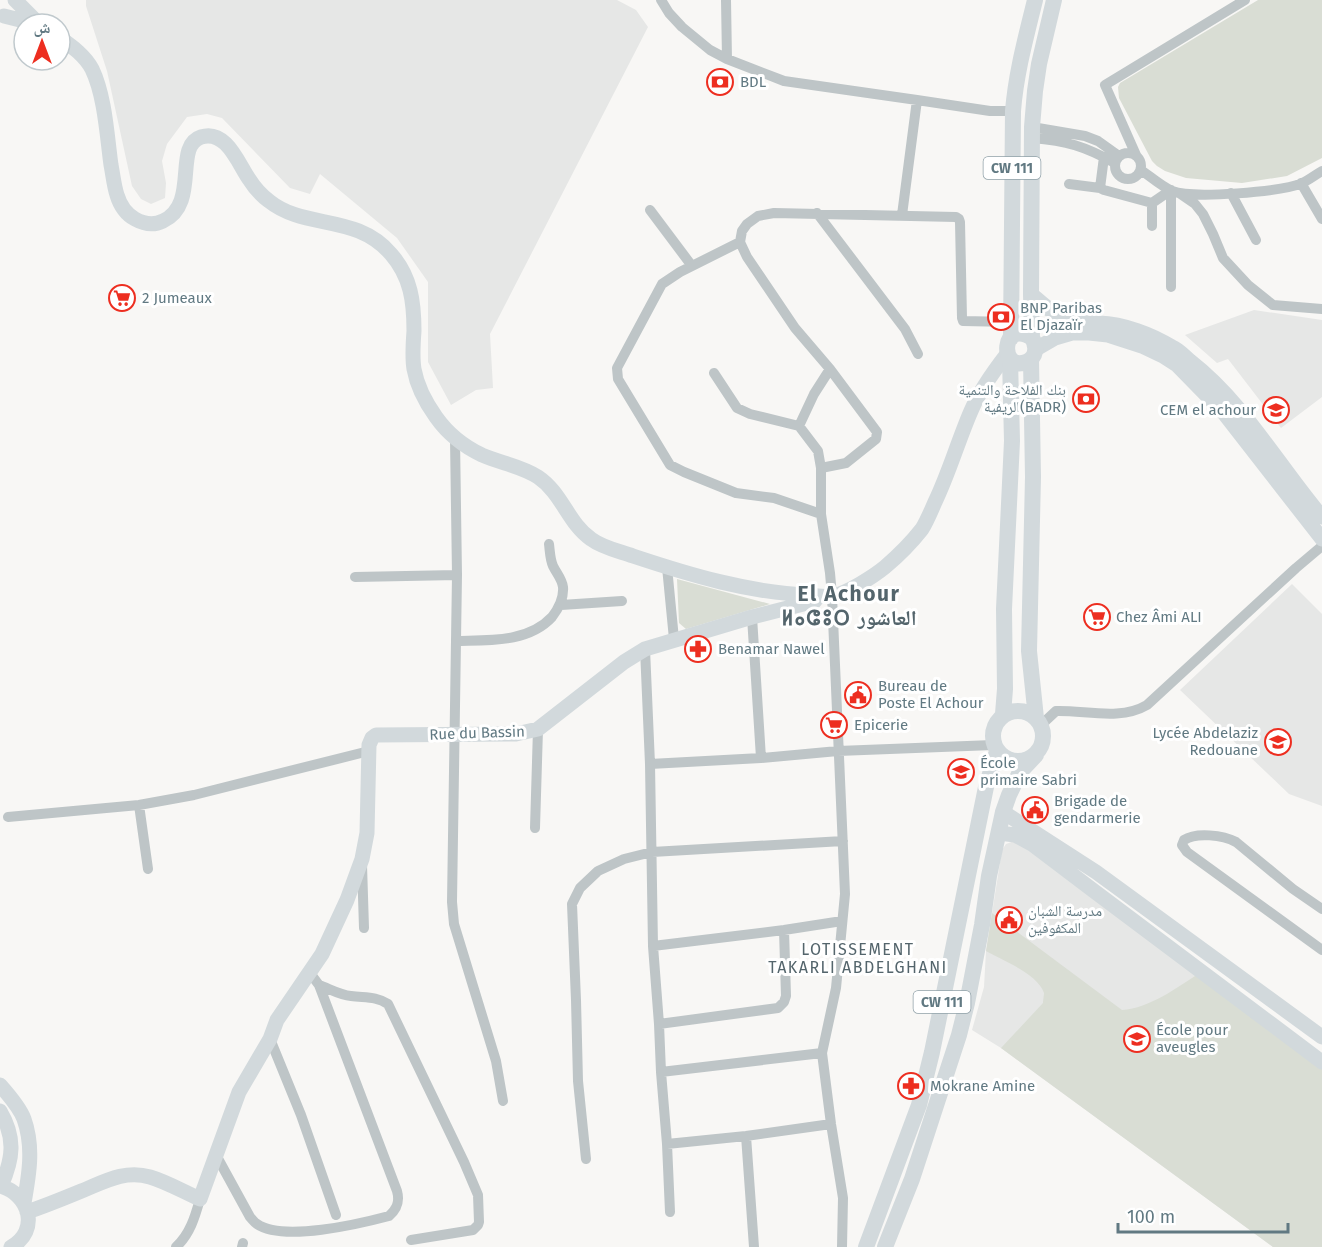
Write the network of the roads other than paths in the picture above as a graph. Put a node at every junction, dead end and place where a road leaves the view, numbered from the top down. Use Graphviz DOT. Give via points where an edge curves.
graph roads {
  1 [pos="14,0"];
  2 [pos="662,0"];
  3 [pos="726,0"];
  4 [pos="1035,0"];
  5 [pos="1054,0"];
  6 [pos="1245,0"];
  7 [pos="26,12"];
  8 [pos="2,18"];
  9 [pos="72,47"];
  10 [pos="728,59"];
  11 [pos="917,100"];
  12 [pos="1013,111"];
  13 [pos="1032,132"];
  14 [pos="1136,155"];
  15 [pos="1104,157"];
  16 [pos="1117,159"];
  17 [pos="1141,170"];
  18 [pos="1322,171"];
  19 [pos="1301,183"];
  20 [pos="1069,184"];
  21 [pos="1100,188"];
  22 [pos="1175,192"];
  23 [pos="1231,193"];
  24 [pos="1152,203"];
  25 [pos="650,210"];
  26 [pos="817,213"];
  27 [pos="902,215"];
  28 [pos="1322,219"];
  29 [pos="1152,226"];
  30 [pos="1256,240"];
  31 [pos="740,242"];
  32 [pos="692,266"];
  33 [pos="1171,287"];
  34 [pos="1031,294"];
  35 [pos="1322,309"];
  36 [pos="1010,343"];
  37 [pos="1033,348"];
  38 [pos="918,354"];
  39 [pos="830,369"];
  40 [pos="714,373"];
  41 [pos="799,426"];
  42 [pos="455,439"];
  43 [pos="821,468"];
  44 [pos="821,514"];
  45 [pos="1322,517"];
  46 [pos="1322,539"];
  47 [pos="549,544"];
  48 [pos="1322,546"];
  49 [pos="667,567"];
  50 [pos="457,575"];
  51 [pos="355,577"];
  52 [pos="832,596"];
  53 [pos="622,601"];
  54 [pos="561,605"];
  55 [pos="752,617"];
  56 [pos="674,639"];
  57 [pos="456,641"];
  58 [pos="645,649"];
  59 [pos="1003,714"];
  60 [pos="1039,722"];
  61 [pos="538,729"];
  62 [pos="455,735"];
  63 [pos="995,748"];
  64 [pos="369,751"];
  65 [pos="838,751"];
  66 [pos="1036,755"];
  67 [pos="761,758"];
  68 [pos="650,764"];
  69 [pos="139,805"];
  70 [pos="1003,812"];
  71 [pos="8,817"];
  72 [pos="535,828"];
  73 [pos="999,832"];
  74 [pos="843,841"];
  75 [pos="651,852"];
  76 [pos="362,859"];
  77 [pos="148,869"];
  78 [pos="1322,909"];
  79 [pos="842,921"];
  80 [pos="364,928"];
  81 [pos="784,930"];
  82 [pos="653,946"];
  83 [pos="1322,950"];
  84 [pos="315,979"];
  85 [pos="659,1024"];
  86 [pos="1322,1037"];
  87 [pos="270,1039"];
  88 [pos="822,1053"];
  89 [pos="1322,1062"];
  90 [pos="661,1072"];
  91 [pos="0,1084"];
  92 [pos="503,1101"];
  93 [pos="0,1111"];
  94 [pos="831,1124"];
  95 [pos="746,1136"];
  96 [pos="667,1144"];
  97 [pos="216,1155"];
  98 [pos="586,1159"];
  99 [pos="0,1186"];
  100 [pos="200,1199"];
  101 [pos="26,1208"];
  102 [pos="670,1212"];
  103 [pos="336,1215"];
  104 [pos="411,1240"];
  105 [pos="11,1247"];
  106 [pos="176,1247"];
  107 [pos="754,1247"];
  108 [pos="842,1247"];
  109 [pos="866,1247"];
  110 [pos="885,1247"];
  1 -- 7 [label="main road"];
  1 -- 8 [label="main road"];
  2 -- 10 [label="street" via="669,13 695,39"];
  3 -- 10 [label="street"];
  4 -- 12 [label="main road, CW 111"];
  5 -- 13 [label="main road" via="1039,64"];
  6 -- 14 [label="street" via="1105,85"];
  9 -- 42 [label="main road" via="91,67 98,84 114,185 128,215 156,224 179,209 191,145 207,136 224,142 258,191 280,209 358,229 388,251 402,268 414,304 412,351 418,385"];
  10 -- 11 [label="street" via="784,81"];
  11 -- 12 [label="street"];
  11 -- 27 [label="street"];
  12 -- 36 [label="main road, CW 111"];
  13 -- 15 [label="street"];
  13 -- 16 [label="street" via="1085,136 1098,141"];
  13 -- 34 [label="main road"];
  14 -- 16 [label="street" via="1127,153"];
  14 -- 17 [label="street"];
  15 -- 16 [label="street"];
  15 -- 21 [label="street"];
  16 -- 17 [label="street" via="1115,171 1120,178 1137,177"];
  17 -- 22 [label="street"];
  18 -- 19 [label="street"];
  19 -- 23 [label="street"];
  19 -- 28 [label="street"];
  20 -- 21 [label="street"];
  21 -- 24 [label="street"];
  22 -- 23 [label="street"];
  22 -- 24 [label="street"];
  22 -- 33 [label="street"];
  22 -- 35 [label="street" via="1203,214 1222,258 1248,285 1274,305"];
  23 -- 30 [label="street"];
  24 -- 29 [label="street"];
  25 -- 32 [label="street"];
  26 -- 27 [label="street"];
  26 -- 31 [label="street" via="758,216 742,231"];
  26 -- 38 [label="street" via="905,328"];
  27 -- 36 [label="street" via="959,219 963,321"];
  31 -- 32 [label="street"];
  31 -- 39 [label="street" via="795,328"];
  32 -- 44 [label="street" via="662,284 617,368 618,379 670,465 736,494 774,498"];
  34 -- 37 [label="main road"];
  34 -- 45 [label="main road" via="1073,322 1126,327 1174,347 1215,382 1242,413"];
  36 -- 37 [label="main road" via="1021,333 1027,335"];
  36 -- 37 [label="main road" via="1015,362 1026,362"];
  36 -- 52 [label="main road, Rue du Bassin" via="972,409 924,526 883,569"];
  36 -- 59 [label="main road, CW 111" via="1012,441"];
  37 -- 46 [label="main road" via="1072,333 1108,335 1142,346 1177,365 1223,412"];
  37 -- 60 [label="main road" via="1029,651"];
  39 -- 41 [label="street"];
  39 -- 43 [label="street" via="877,435 846,463"];
  40 -- 41 [label="street" via="737,408"];
  41 -- 43 [label="street" via="818,451"];
  42 -- 49 [label="main road" via="545,482 578,528 592,540"];
  42 -- 50 [label="street"];
  43 -- 44 [label="street"];
  44 -- 52 [label="street"];
  47 -- 54 [label="street" via="550,559 561,578"];
  48 -- 60 [label="street" via="1141,709 1108,714 1056,711"];
  49 -- 52 [label="main road" via="761,590"];
  49 -- 56 [label="street"];
  50 -- 51 [label="street"];
  50 -- 57 [label="street"];
  52 -- 55 [label="main road, Rue du Bassin"];
  52 -- 65 [label="street"];
  53 -- 54 [label="street"];
  54 -- 57 [label="street" via="543,625 529,633 512,638"];
  55 -- 56 [label="main road, Rue du Bassin"];
  55 -- 67 [label="street"];
  56 -- 58 [label="main road, Rue du Bassin"];
  57 -- 62 [label="street"];
  58 -- 61 [label="main road, Rue du Bassin"];
  58 -- 68 [label="street"];
  59 -- 60 [label="main road" via="1022,711"];
  59 -- 63 [label="main road" via="993,732"];
  60 -- 66 [label="main road" via="1044,736"];
  61 -- 62 [label="main road, Rue du Bassin" via="516,734"];
  61 -- 72 [label="street"];
  62 -- 64 [label="main road, Rue du Bassin" via="376,735 369,742"];
  62 -- 92 [label="street" via="454,924 496,1061"];
  63 -- 65 [label="street"];
  63 -- 66 [label="main road" via="1017,762"];
  63 -- 109 [label="main road, CW 111" via="919,1105"];
  64 -- 69 [label="street"];
  64 -- 76 [label="main road"];
  65 -- 67 [label="street"];
  65 -- 74 [label="street"];
  66 -- 70 [label="main road" via="1020,772"];
  67 -- 68 [label="street"];
  68 -- 75 [label="street"];
  69 -- 71 [label="street"];
  69 -- 77 [label="street"];
  70 -- 73 [label="main road"];
  70 -- 86 [label="main road" via="1096,872"];
  73 -- 89 [label="main road" via="1032,844"];
  73 -- 110 [label="main road" via="959,1035 912,1179"];
  74 -- 75 [label="street"];
  74 -- 79 [label="street"];
  75 -- 82 [label="street"];
  75 -- 98 [label="street" via="598,871 580,888 572,904 578,1081"];
  76 -- 80 [label="street"];
  76 -- 84 [label="main road"];
  78 -- 83 [label="street" via="1229,838 1196,835 1184,840 1182,845 1187,852"];
  79 -- 81 [label="street"];
  79 -- 88 [label="street" via="836,988"];
  81 -- 82 [label="street"];
  81 -- 85 [label="street" via="786,996 778,1008"];
  82 -- 85 [label="street"];
  84 -- 87 [label="main road" via="277,1020"];
  84 -- 97 [label="street" via="397,1191 398,1206 388,1216 327,1230 283,1231 258,1225"];
  84 -- 104 [label="street" via="343,995 378,998 388,1004 478,1195 476,1228"];
  85 -- 90 [label="street"];
  87 -- 97 [label="main road" via="239,1092"];
  87 -- 103 [label="street"];
  88 -- 90 [label="street"];
  88 -- 94 [label="street"];
  90 -- 96 [label="street"];
  91 -- 101 [label="main road" via="24,1118 30,1166"];
  93 -- 99 [label="main road" via="12,1144 8,1170"];
  94 -- 95 [label="street"];
  94 -- 108 [label="street" via="843,1198"];
  95 -- 96 [label="street"];
  95 -- 107 [label="street"];
  96 -- 102 [label="street"];
  97 -- 100 [label="main road"];
  99 -- 101 [label="main road" via="18,1195"];
  100 -- 101 [label="main road" via="162,1181 134,1174"];
  100 -- 106 [label="street" via="186,1236"];
  101 -- 105 [label="main road" via="26,1230"];
}
